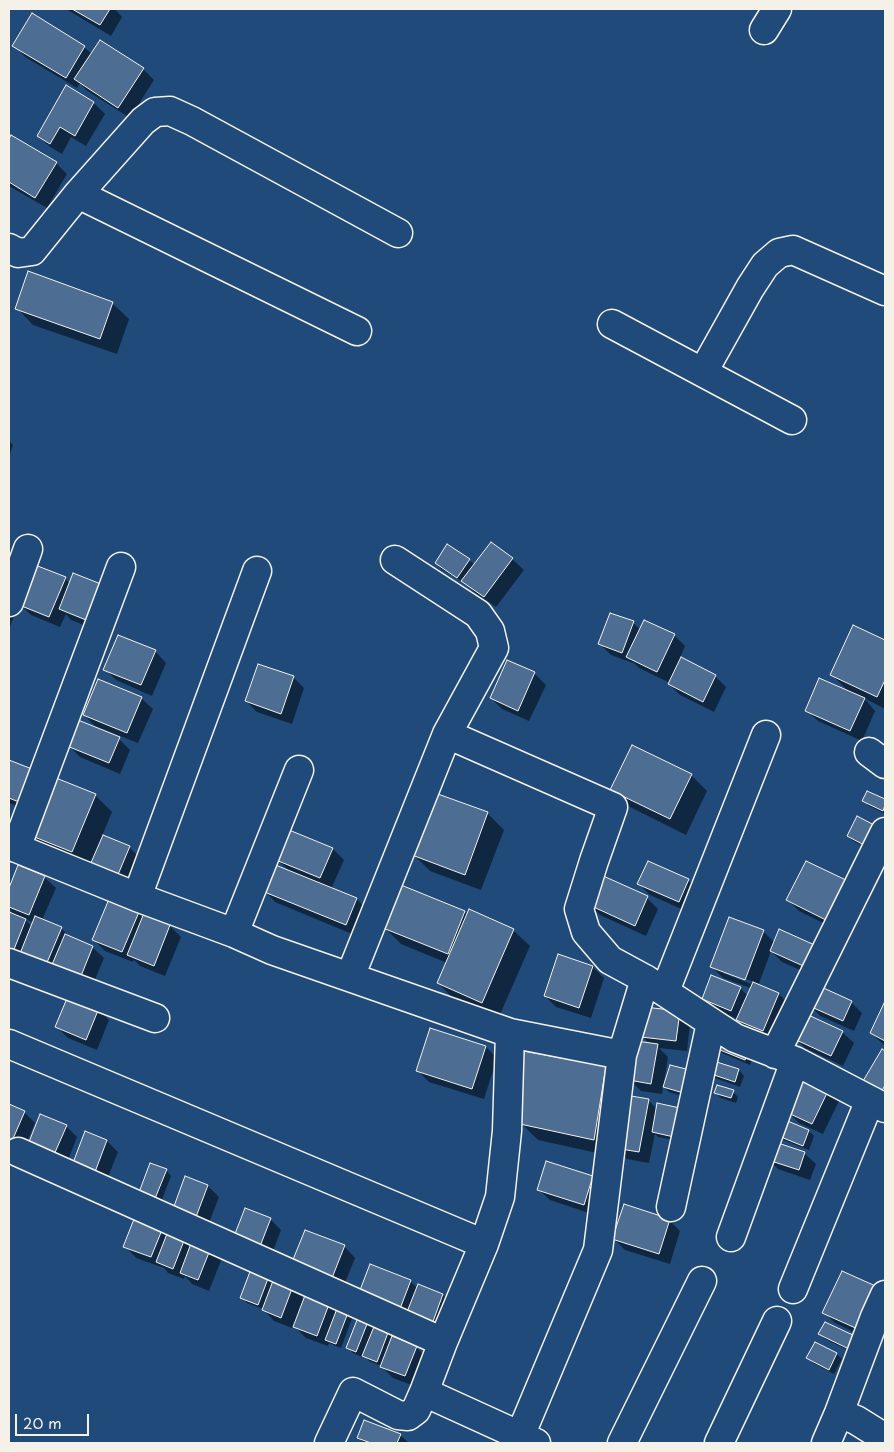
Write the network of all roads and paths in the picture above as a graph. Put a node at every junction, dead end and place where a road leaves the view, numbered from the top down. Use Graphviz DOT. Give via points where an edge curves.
graph roads {
  1 [pos="78,194"];
  2 [pos="398,233"];
  3 [pos="9,248"];
  4 [pos="885,291"];
  5 [pos="612,324"];
  6 [pos="357,331"];
  7 [pos="703,372"];
  8 [pos="792,420"];
  9 [pos="28,549"];
  10 [pos="396,560"];
  11 [pos="122,567"];
  12 [pos="257,571"];
  13 [pos="9,602"];
  14 [pos="447,734"];
  15 [pos="766,735"];
  16 [pos="299,770"];
  17 [pos="885,832"];
  18 [pos="12,847"];
  19 [pos="136,896"];
  20 [pos="234,933"];
  21 [pos="9,963"];
  22 [pos="350,977"];
  23 [pos="655,985"];
  24 [pos="155,1018"];
  25 [pos="711,1023"];
  26 [pos="510,1033"];
  27 [pos="9,1044"];
  28 [pos="622,1054"];
  29 [pos="785,1057"];
  30 [pos="878,1104"];
  31 [pos="18,1152"];
  32 [pos="671,1207"];
  33 [pos="731,1237"];
  34 [pos="484,1244"];
  35 [pos="702,1281"];
  36 [pos="793,1289"];
  37 [pos="885,1295"];
  38 [pos="777,1321"];
  39 [pos="443,1342"];
  40 [pos="424,1392"];
  41 [pos="839,1413"];
  42 [pos="885,1438"];
  43 [pos="528,1439"];
  44 [pos="329,1443"];
  45 [pos="622,1443"];
  46 [pos="719,1443"];
  47 [pos="826,1443"];
  1 -- 2 [label="street" via="143,121 155,112 170,111"];
  1 -- 3 [label="street" via="32,251 18,253"];
  1 -- 6 [label="street"];
  4 -- 7 [label="street" via="793,250 779,253 765,265 750,288"];
  5 -- 7 [label="street"];
  7 -- 8 [label="street"];
  9 -- 13 [label="street"];
  10 -- 14 [label="street" via="478,614 490,631 494,648"];
  11 -- 18 [label="street"];
  12 -- 19 [label="street"];
  14 -- 22 [label="street"];
  14 -- 23 [label="street" via="613,807 580,909 586,932 610,960"];
  15 -- 23 [label="street"];
  16 -- 20 [label="street"];
  17 -- 29 [label="street"];
  18 -- 19 [label="street"];
  19 -- 20 [label="street"];
  20 -- 22 [label="street"];
  21 -- 24 [label="street"];
  22 -- 26 [label="street"];
  23 -- 25 [label="street"];
  23 -- 28 [label="street"];
  25 -- 29 [label="street" via="735,1038"];
  25 -- 32 [label="street"];
  26 -- 28 [label="street"];
  26 -- 34 [label="street" via="507,1131 500,1197"];
  27 -- 34 [label="street"];
  28 -- 43 [label="street" via="598,1250"];
  29 -- 30 [label="street"];
  29 -- 33 [label="street"];
  30 -- 36 [label="street"];
  31 -- 39 [label="street"];
  34 -- 39 [label="street"];
  35 -- 45 [label="street"];
  37 -- 41 [label="street"];
  38 -- 46 [label="street"];
  39 -- 40 [label="street"];
  40 -- 43 [label="street"];
  40 -- 44 [label="street" via="416,1410 408,1416 353,1392"];
  41 -- 42 [label="street"];
  41 -- 47 [label="street"];
}
